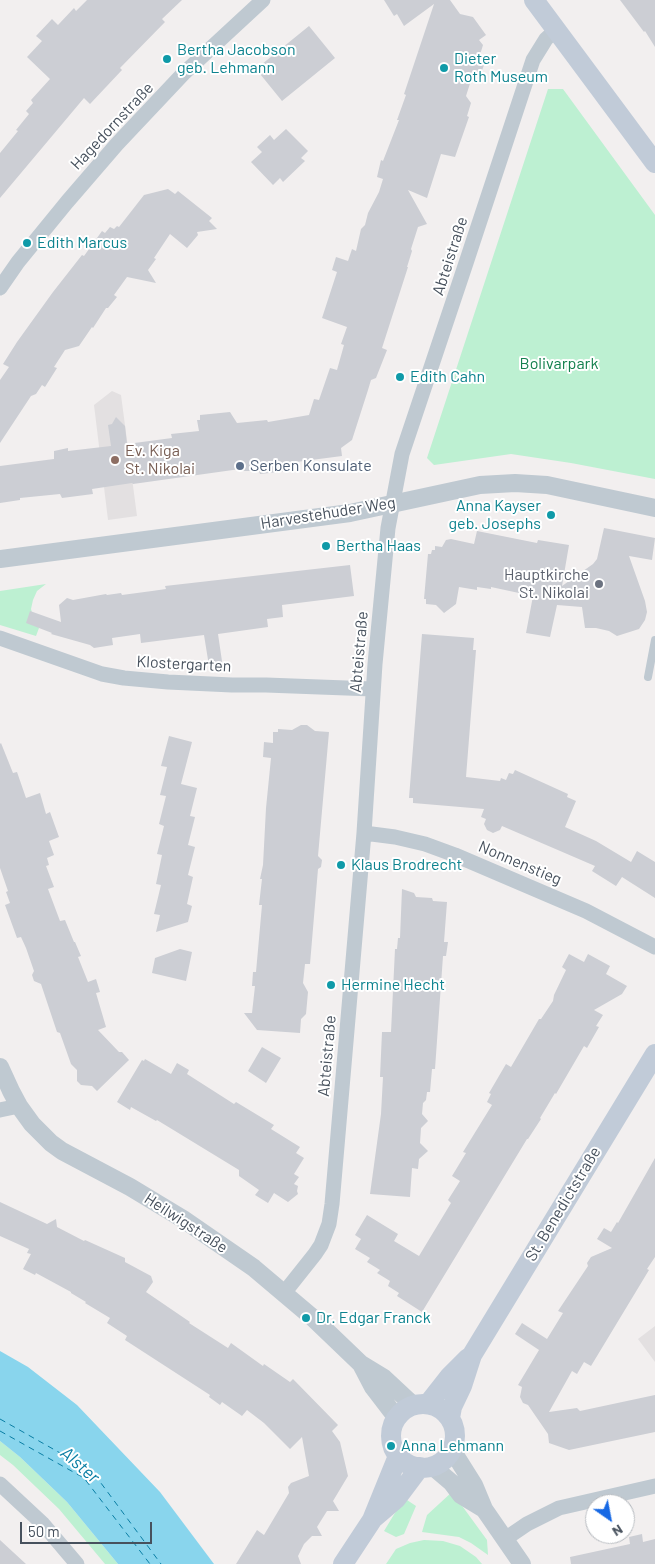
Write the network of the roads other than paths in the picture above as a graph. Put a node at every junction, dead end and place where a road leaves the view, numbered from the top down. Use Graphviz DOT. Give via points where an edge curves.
graph roads {
  1 [pos="263,0"];
  2 [pos="534,0"];
  3 [pos="556,30"];
  4 [pos="655,163"];
  5 [pos="0,288"];
  6 [pos="393,504"];
  7 [pos="655,508"];
  8 [pos="0,559"];
  9 [pos="0,638"];
  10 [pos="655,640"];
  11 [pos="648,677"];
  12 [pos="373,689"];
  13 [pos="364,833"];
  14 [pos="655,947"];
  15 [pos="655,1054"];
  16 [pos="0,1067"];
  17 [pos="19,1106"];
  18 [pos="0,1110"];
  19 [pos="284,1293"];
  20 [pos="472,1355"];
  21 [pos="361,1364"];
  22 [pos="420,1405"];
  23 [pos="396,1418"];
  24 [pos="450,1418"];
  25 [pos="452,1450"];
  26 [pos="398,1456"];
  27 [pos="426,1467"];
  28 [pos="0,1484"];
  29 [pos="655,1486"];
  30 [pos="484,1509"];
  31 [pos="372,1520"];
  32 [pos="505,1539"];
  33 [pos="77,1564"];
  34 [pos="343,1564"];
  35 [pos="522,1564"];
  1 -- 5 [label="street, Hagedornstraße" via="183,74 117,144"];
  2 -- 3 [label="main road"];
  3 -- 4 [label="main road"];
  3 -- 6 [label="street, Abteistraße" via="533,60 402,454"];
  6 -- 7 [label="street, Harvestehuder Weg" via="480,485 515,483 547,485"];
  6 -- 8 [label="street, Harvestehuder Weg" via="350,513"];
  6 -- 12 [label="street, Abteistraße"];
  9 -- 12 [label="street, Klostergarten" via="102,674 124,678"];
  10 -- 11 [label="lane"];
  12 -- 13 [label="street, Abteistraße"];
  13 -- 14 [label="street, Nonnenstieg" via="425,844 455,855 586,911"];
  13 -- 19 [label="street, Abteistraße" via="329,1224 316,1254"];
  15 -- 20 [label="main road, St. Benedictstraße"];
  16 -- 17 [label="street, Heilwigstraße"];
  17 -- 18 [label="street"];
  17 -- 19 [label="street, Heilwigstraße" via="41,1134 62,1151 183,1219"];
  19 -- 21 [label="street, Heilwigstraße"];
  20 -- 22 [label="main road, St. Benedictstraße"];
  20 -- 24 [label="main road, St. Benedictstraße"];
  21 -- 22 [label="street, Heilwigstraße"];
  21 -- 23 [label="street, Heilwigstraße"];
  22 -- 23 [label="main road"];
  22 -- 24 [label="main road" via="440,1409"];
  23 -- 26 [label="main road" via="391,1438"];
  24 -- 25 [label="main road" via="455,1435"];
  25 -- 27 [label="main road" via="443,1460"];
  25 -- 30 [label="street" via="474,1485"];
  26 -- 27 [label="main road" via="407,1463"];
  26 -- 31 [label="main road"];
  27 -- 30 [label="street"];
  27 -- 31 [label="main road"];
  28 -- 33 [label="street" via="43,1524"];
  29 -- 32 [label="street" via="559,1508"];
  30 -- 32 [label="street"];
  31 -- 34 [label="main road"];
  32 -- 35 [label="street"];
}
